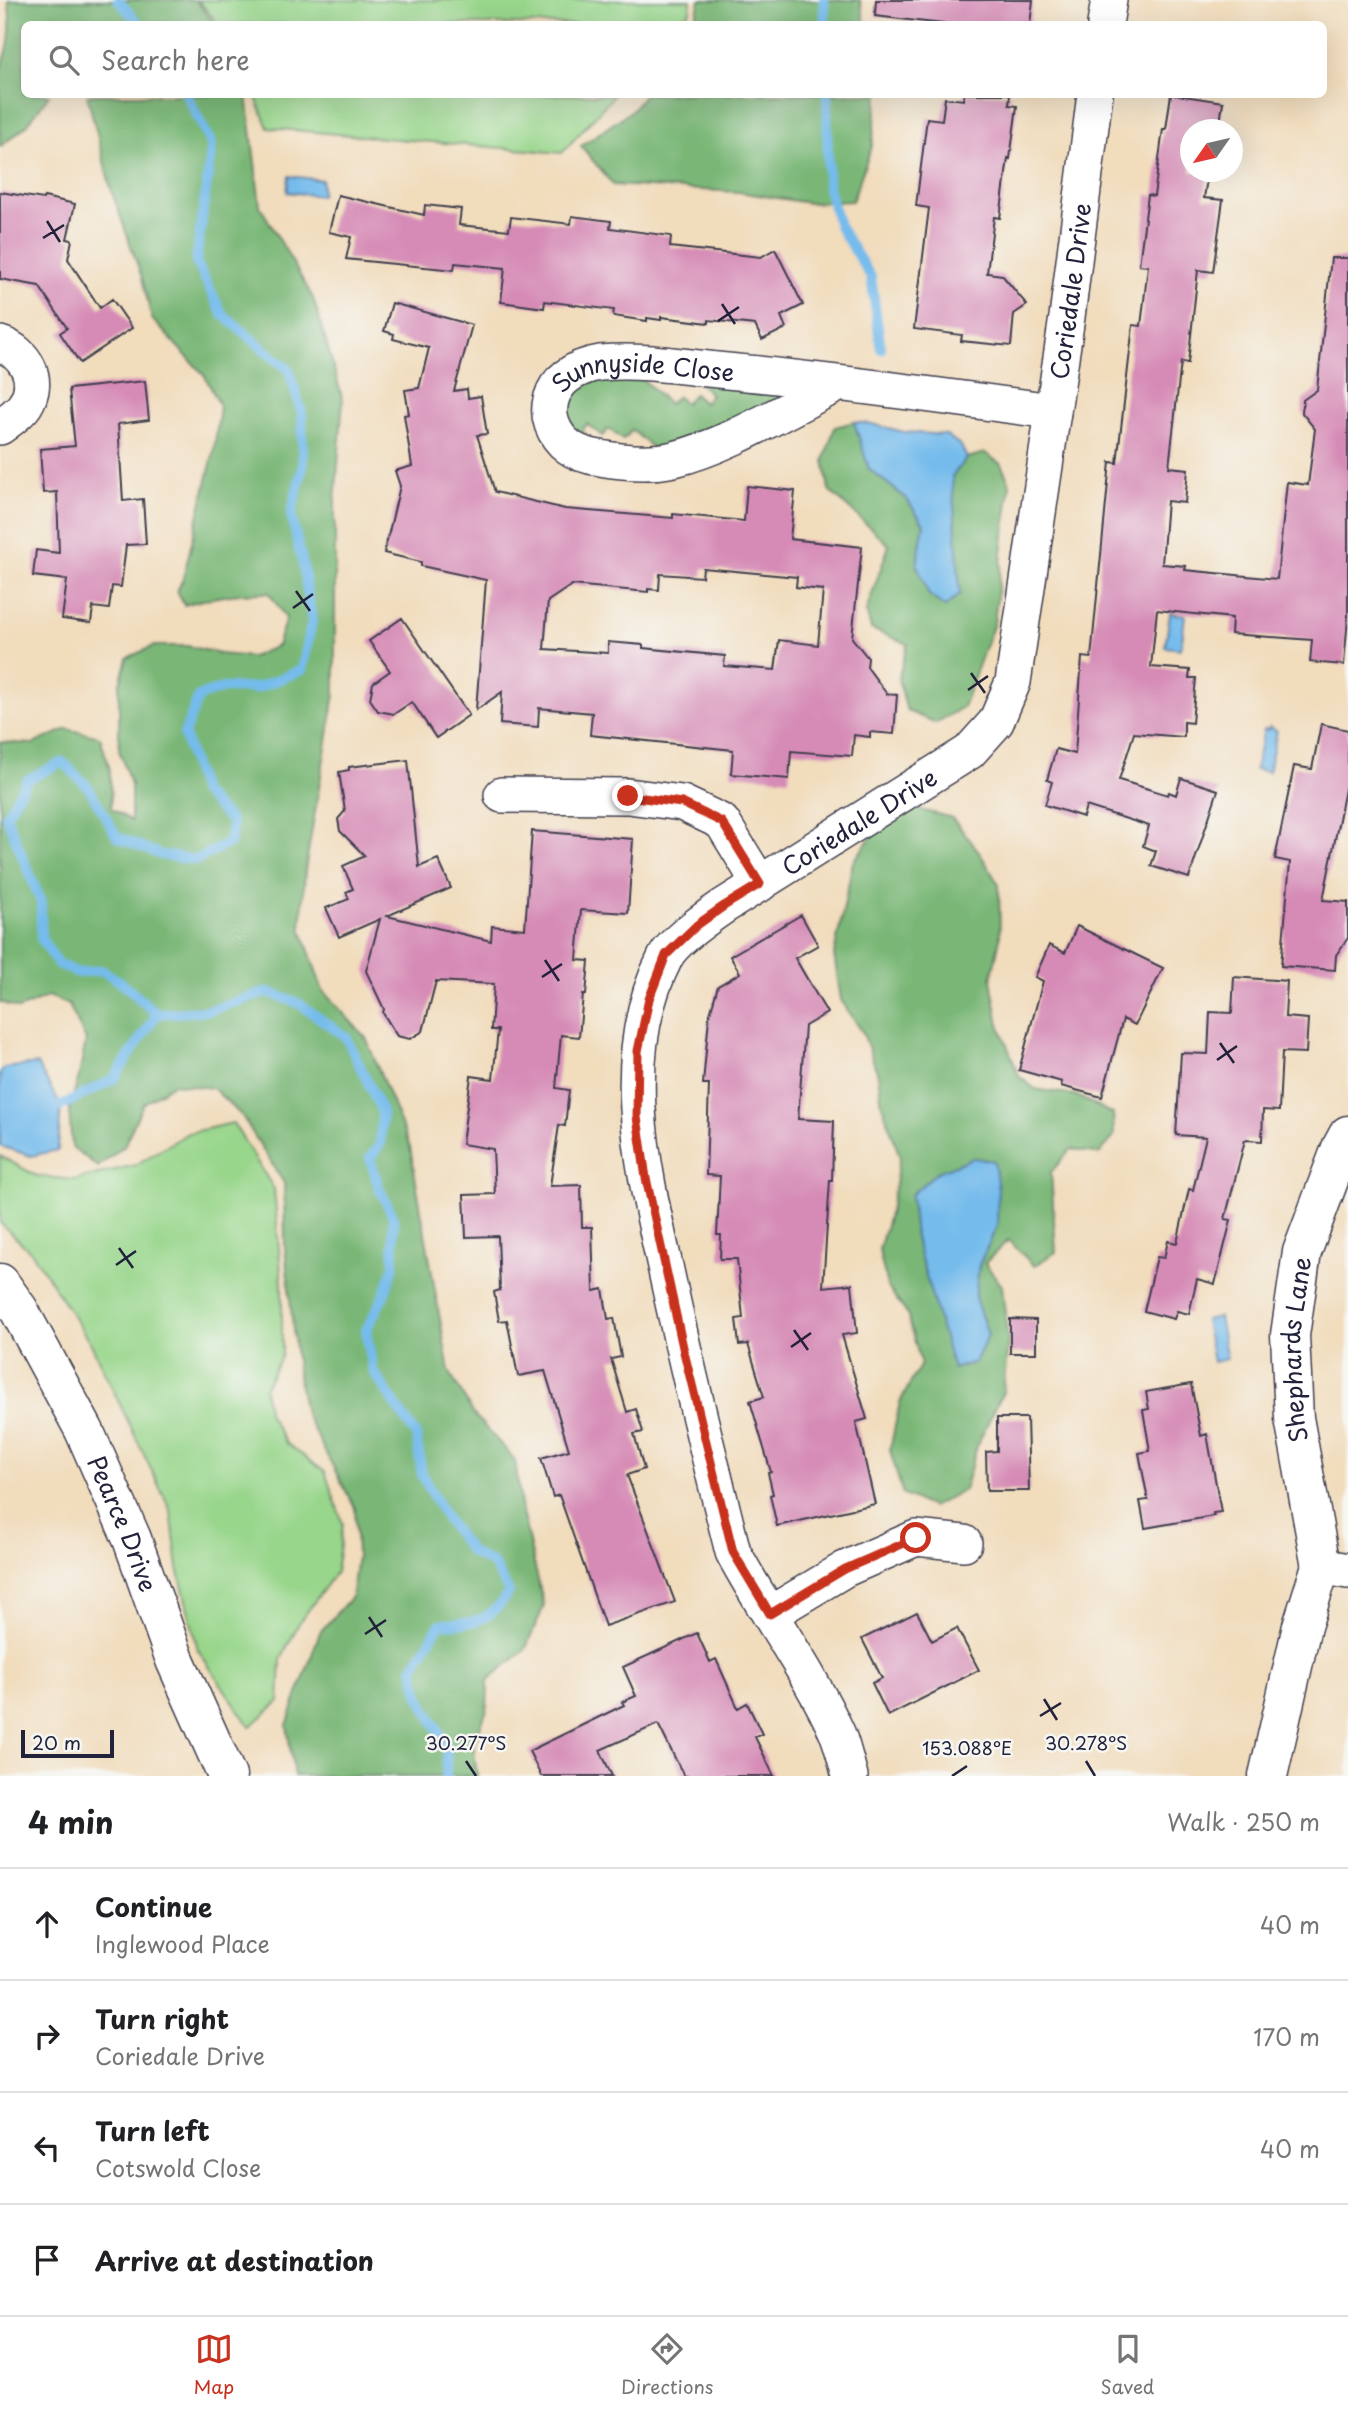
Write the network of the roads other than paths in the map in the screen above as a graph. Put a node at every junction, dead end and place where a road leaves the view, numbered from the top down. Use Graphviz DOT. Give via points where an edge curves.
graph roads {
  1 [pos="1109,0"];
  2 [pos="1106,21"];
  3 [pos="1094,98"];
  4 [pos="0,344"];
  5 [pos="838,384"];
  6 [pos="1053,411"];
  7 [pos="0,427"];
  8 [pos="502,794"];
  9 [pos="760,884"];
  10 [pos="1348,1135"];
  11 [pos="0,1283"];
  12 [pos="964,1543"];
  13 [pos="1334,1568"];
  14 [pos="770,1614"];
  15 [pos="227,1776"];
  16 [pos="850,1776"];
  17 [pos="1268,1776"];
  1 -- 2 [label="street"];
  3 -- 6 [label="street, Coriedale Drive"];
  4 -- 7 [label="street" via="18,353 32,377 25,406"];
  5 -- 5 [label="street, Sunnyside Close" via="664,365 599,363 581,367 556,386 549,416 564,444 584,456 672,460 702,451"];
  5 -- 6 [label="street, Sunnyside Close"];
  6 -- 9 [label="street, Coriedale Drive" via="1013,682 996,722 969,752"];
  8 -- 9 [label="street" via="628,796 682,803 722,822"];
  9 -- 14 [label="street, Coriedale Drive" via="697,925 666,955 649,999 638,1051 637,1117 681,1339 733,1552"];
  10 -- 13 [label="street, Shephards Lane" via="1302,1252 1290,1335 1294,1418"];
  11 -- 15 [label="street, Pearce Drive" via="84,1430 132,1539 175,1660"];
  12 -- 14 [label="street" via="916,1538 845,1569"];
  13 -- 17 [label="street, Shephards Lane" via="1302,1626"];
  14 -- 16 [label="street, Coriedale Drive" via="816,1690 839,1737"];
}
